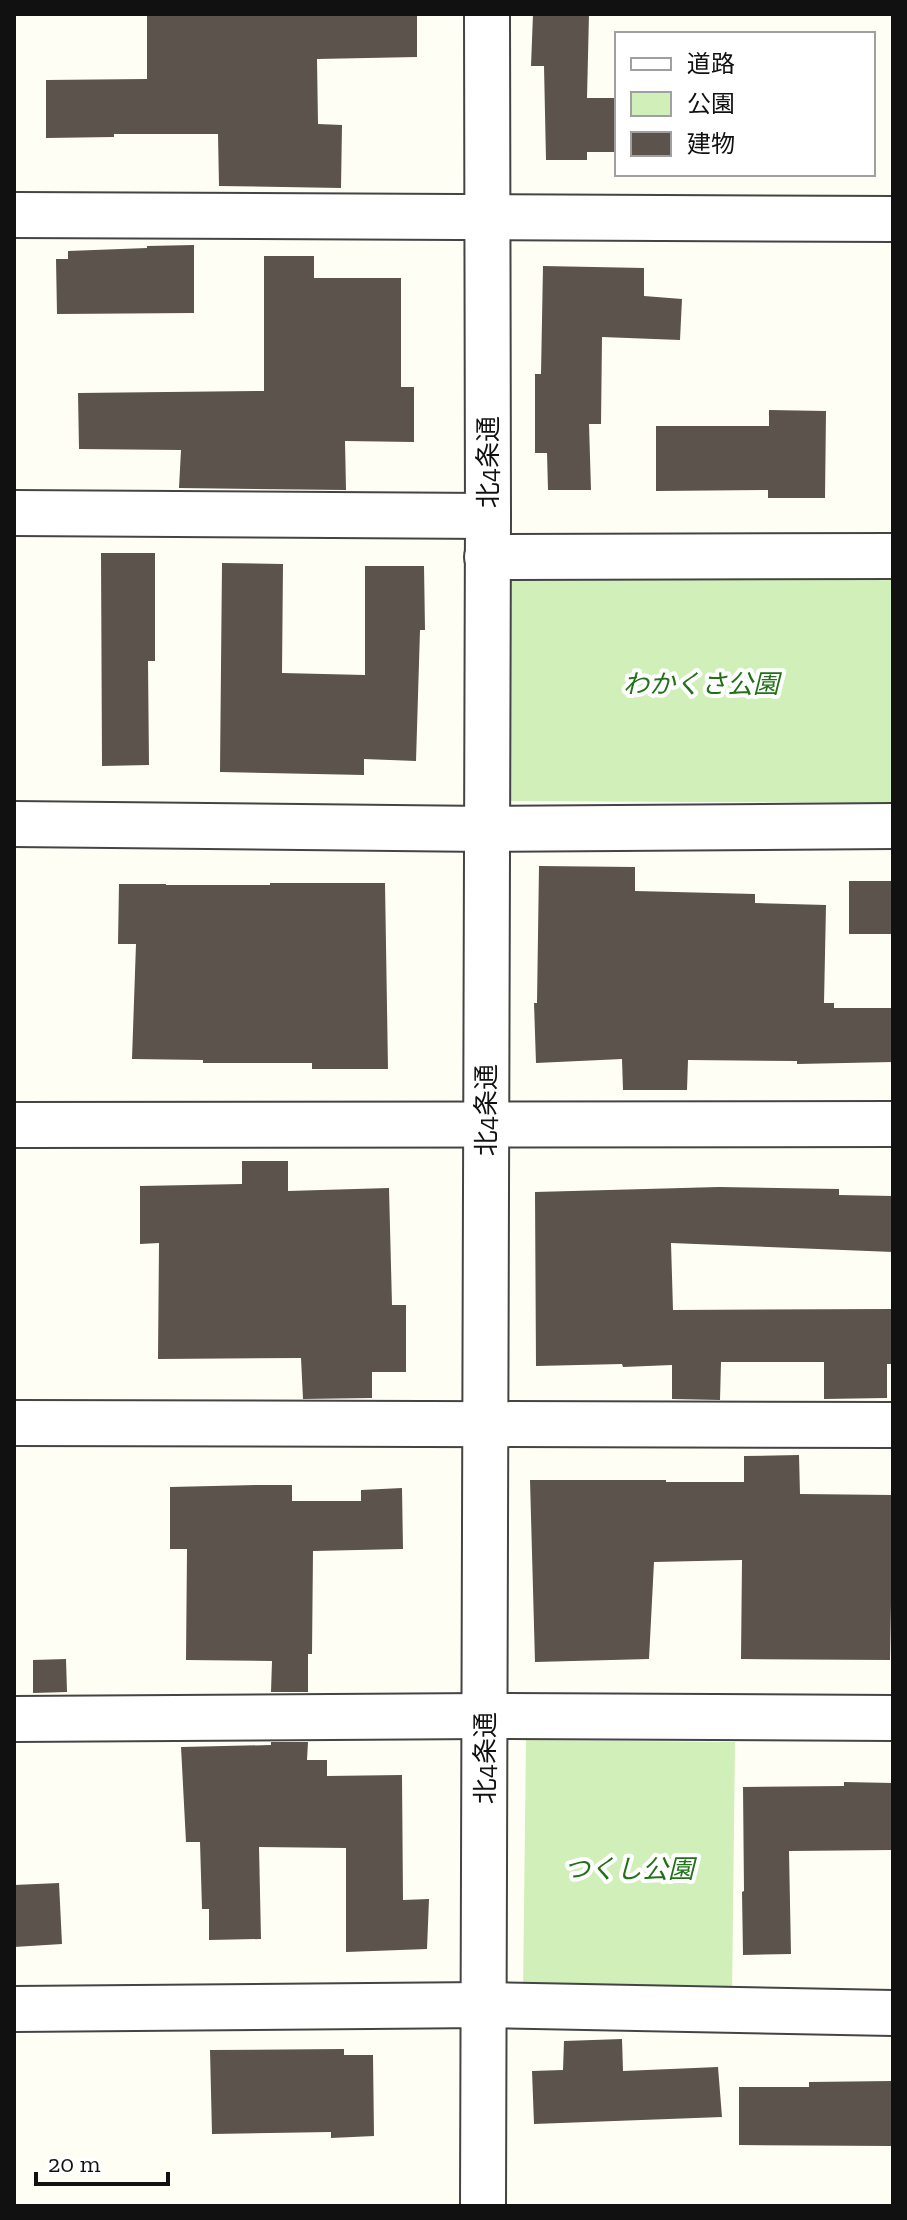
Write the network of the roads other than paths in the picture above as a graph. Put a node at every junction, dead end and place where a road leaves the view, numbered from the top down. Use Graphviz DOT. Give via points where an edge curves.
graph roads {
  1 [pos="487,14"];
  2 [pos="14,215"];
  3 [pos="488,217"];
  4 [pos="893,219"];
  5 [pos="14,513"];
  6 [pos="487,537"];
  7 [pos="893,556"];
  8 [pos="14,824"];
  9 [pos="893,826"];
  10 [pos="487,829"];
  11 [pos="893,1124"];
  12 [pos="14,1125"];
  13 [pos="486,1125"];
  14 [pos="14,1423"];
  15 [pos="484,1425"];
  16 [pos="893,1425"];
  17 [pos="485,1716"];
  18 [pos="893,1718"];
  19 [pos="14,1719"];
  20 [pos="484,2005"];
  21 [pos="14,2009"];
  22 [pos="893,2013"];
  23 [pos="483,2206"];
  1 -- 3 [label="street, 北4条通"];
  2 -- 3 [label="street"];
  3 -- 4 [label="street"];
  3 -- 6 [label="street, 北4条通"];
  5 -- 6 [label="street"];
  6 -- 7 [label="street"];
  6 -- 10 [label="street, 北4条通"];
  8 -- 10 [label="street"];
  9 -- 10 [label="street"];
  10 -- 13 [label="street, 北4条通"];
  11 -- 13 [label="street"];
  12 -- 13 [label="street"];
  13 -- 15 [label="street, 北4条通"];
  14 -- 15 [label="street"];
  15 -- 16 [label="street"];
  15 -- 17 [label="street, 北4条通"];
  17 -- 18 [label="street"];
  17 -- 19 [label="street"];
  17 -- 20 [label="street, 北4条通"];
  20 -- 21 [label="street"];
  20 -- 22 [label="street"];
  20 -- 23 [label="street, 北4条通"];
}
